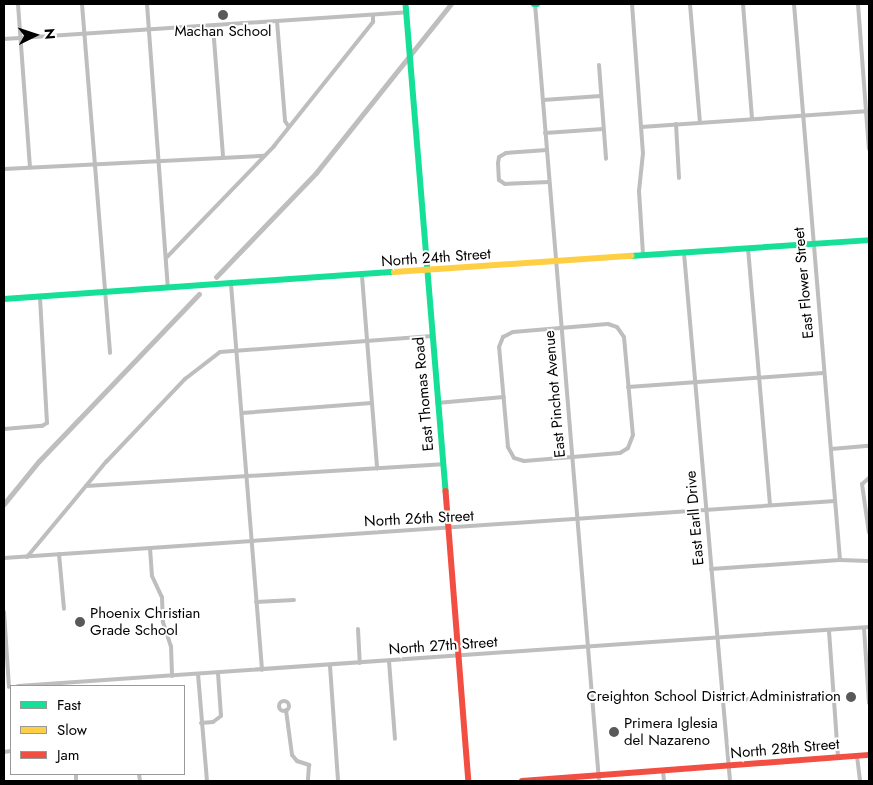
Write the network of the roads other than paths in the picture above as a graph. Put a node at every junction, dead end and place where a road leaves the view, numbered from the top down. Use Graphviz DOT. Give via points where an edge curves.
graph roads {
  1 [pos="18,4"];
  2 [pos="82,4"];
  3 [pos="147,4"];
  4 [pos="406,4"];
  5 [pos="535,4"];
  6 [pos="632,4"];
  7 [pos="690,4"];
  8 [pos="742,4"];
  9 [pos="794,4"];
  10 [pos="858,4"];
  11 [pos="407,12"];
  12 [pos="374,15"];
  13 [pos="277,21"];
  14 [pos="213,26"];
  15 [pos="149,30"];
  16 [pos="84,34"];
  17 [pos="20,38"];
  18 [pos="4,39"];
  19 [pos="599,65"];
  20 [pos="601,96"];
  21 [pos="543,100"];
  22 [pos="868,111"];
  23 [pos="802,115"];
  24 [pos="752,119"];
  25 [pos="700,123"];
  26 [pos="676,124"];
  27 [pos="641,126"];
  28 [pos="289,127"];
  29 [pos="603,129"];
  30 [pos="546,133"];
  31 [pos="869,149"];
  32 [pos="547,150"];
  33 [pos="223,156"];
  34 [pos="264,156"];
  35 [pos="606,159"];
  36 [pos="158,160"];
  37 [pos="94,164"];
  38 [pos="30,168"];
  39 [pos="4,169"];
  40 [pos="679,178"];
  41 [pos="549,182"];
  42 [pos="869,240"];
  43 [pos="812,244"];
  44 [pos="748,248"];
  45 [pos="684,253"];
  46 [pos="643,256"];
  47 [pos="166,258"];
  48 [pos="555,262"];
  49 [pos="427,271"];
  50 [pos="362,276"];
  51 [pos="230,284"];
  52 [pos="168,288"];
  53 [pos="104,292"];
  54 [pos="40,296"];
  55 [pos="4,299"];
  56 [pos="561,328"];
  57 [pos="432,336"];
  58 [pos="367,340"];
  59 [pos="236,349"];
  60 [pos="110,353"];
  61 [pos="823,373"];
  62 [pos="759,377"];
  63 [pos="695,382"];
  64 [pos="628,387"];
  65 [pos="504,397"];
  66 [pos="437,403"];
  67 [pos="372,404"];
  68 [pos="242,413"];
  69 [pos="4,429"];
  70 [pos="869,446"];
  71 [pos="830,449"];
  72 [pos="571,457"];
  73 [pos="442,464"];
  74 [pos="377,468"];
  75 [pos="247,477"];
  76 [pos="869,478"];
  77 [pos="86,486"];
  78 [pos="835,501"];
  79 [pos="770,505"];
  80 [pos="706,510"];
  81 [pos="576,520"];
  82 [pos="448,529"];
  83 [pos="869,533"];
  84 [pos="251,541"];
  85 [pos="150,548"];
  86 [pos="59,554"];
  87 [pos="26,557"];
  88 [pos="4,558"];
  89 [pos="840,560"];
  90 [pos="869,561"];
  91 [pos="711,569"];
  92 [pos="167,595"];
  93 [pos="162,597"];
  94 [pos="294,600"];
  95 [pos="256,602"];
  96 [pos="64,609"];
  97 [pos="4,612"];
  98 [pos="162,622"];
  99 [pos="156,624"];
  100 [pos="864,628"];
  101 [pos="869,628"];
  102 [pos="358,629"];
  103 [pos="829,630"];
  104 [pos="717,638"];
  105 [pos="588,647"];
  106 [pos="458,656"];
  107 [pos="389,661"];
  108 [pos="360,664"];
  109 [pos="330,666"];
  110 [pos="262,670"];
  111 [pos="218,673"];
  112 [pos="198,674"];
  113 [pos="172,676"];
  114 [pos="33,685"];
  115 [pos="4,687"];
  116 [pos="10,687"];
  117 [pos="770,698"];
  118 [pos="723,701"];
  119 [pos="869,703"];
  120 [pos="286,710"];
  121 [pos="201,722"];
  122 [pos="395,738"];
  123 [pos="869,755"];
  124 [pos="857,756"];
  125 [pos="838,757"];
  126 [pos="728,766"];
  127 [pos="663,771"];
  128 [pos="599,778"];
  129 [pos="310,780"];
  130 [pos="207,781"];
  131 [pos="338,781"];
  132 [pos="468,781"];
  133 [pos="522,781"];
  134 [pos="664,781"];
  135 [pos="730,781"];
  136 [pos="860,781"];
  1 -- 17 [label="street"];
  2 -- 16 [label="street"];
  3 -- 15 [label="street"];
  4 -- 11 [label="main road, East Thomas Road"];
  5 -- 21 [label="street, East Pinchot Avenue"];
  6 -- 27 [label="street"];
  7 -- 25 [label="street"];
  8 -- 24 [label="street"];
  9 -- 23 [label="street, East Flower Street"];
  10 -- 22 [label="street"];
  11 -- 12 [label="street"];
  11 -- 49 [label="main road, East Thomas Road"];
  12 -- 13 [label="street"];
  12 -- 28 [label="street" via="373,22"];
  13 -- 14 [label="street"];
  13 -- 28 [label="street" via="285,121"];
  14 -- 15 [label="street"];
  14 -- 33 [label="street"];
  15 -- 16 [label="street"];
  15 -- 36 [label="street"];
  16 -- 17 [label="street"];
  16 -- 37 [label="street"];
  17 -- 18 [label="street"];
  17 -- 38 [label="street"];
  19 -- 20 [label="street"];
  20 -- 21 [label="street"];
  20 -- 29 [label="street"];
  21 -- 30 [label="street, East Pinchot Avenue"];
  22 -- 23 [label="street"];
  22 -- 31 [label="street"];
  23 -- 24 [label="street"];
  23 -- 43 [label="street, East Flower Street"];
  24 -- 25 [label="street"];
  25 -- 26 [label="street"];
  26 -- 27 [label="street"];
  26 -- 40 [label="street"];
  27 -- 46 [label="street" via="644,162 639,198"];
  28 -- 34 [label="street"];
  29 -- 30 [label="street"];
  29 -- 35 [label="street"];
  30 -- 32 [label="street, East Pinchot Avenue"];
  32 -- 41 [label="street, East Pinchot Avenue"];
  32 -- 41 [label="street" via="506,153 499,157 499,180 505,184"];
  33 -- 34 [label="street"];
  33 -- 36 [label="street"];
  34 -- 47 [label="street"];
  36 -- 37 [label="street"];
  36 -- 47 [label="street"];
  37 -- 38 [label="street"];
  37 -- 53 [label="street"];
  38 -- 39 [label="street"];
  41 -- 48 [label="street, East Pinchot Avenue"];
  42 -- 43 [label="main road, North 24th Street"];
  43 -- 44 [label="main road, North 24th Street"];
  43 -- 61 [label="street, East Flower Street"];
  44 -- 45 [label="main road, North 24th Street"];
  44 -- 62 [label="street"];
  45 -- 46 [label="main road, North 24th Street"];
  45 -- 63 [label="street, East Earll Drive"];
  46 -- 48 [label="main road, North 24th Street"];
  47 -- 52 [label="street"];
  48 -- 49 [label="main road, North 24th Street"];
  48 -- 56 [label="street, East Pinchot Avenue"];
  49 -- 50 [label="main road, North 24th Street"];
  49 -- 57 [label="main road, East Thomas Road"];
  50 -- 51 [label="main road, North 24th Street"];
  50 -- 58 [label="street"];
  51 -- 52 [label="main road, North 24th Street"];
  51 -- 59 [label="street"];
  52 -- 53 [label="main road, North 24th Street"];
  53 -- 54 [label="main road, North 24th Street"];
  53 -- 60 [label="street"];
  54 -- 55 [label="main road, North 24th Street"];
  54 -- 69 [label="street" via="47,423"];
  56 -- 64 [label="street" via="608,324 620,330 624,337"];
  56 -- 65 [label="street" via="513,332 503,337 499,347"];
  56 -- 72 [label="street, East Pinchot Avenue"];
  57 -- 58 [label="street"];
  57 -- 66 [label="main road, East Thomas Road"];
  58 -- 59 [label="street"];
  58 -- 67 [label="street"];
  59 -- 68 [label="street"];
  59 -- 77 [label="street" via="220,352 198,367"];
  61 -- 62 [label="street"];
  61 -- 71 [label="street, East Flower Street"];
  62 -- 63 [label="street"];
  62 -- 79 [label="street"];
  63 -- 64 [label="street"];
  63 -- 80 [label="street, East Earll Drive"];
  64 -- 72 [label="street" via="633,435 628,448 620,453"];
  65 -- 66 [label="street"];
  65 -- 72 [label="street" via="508,447 514,458 524,461"];
  66 -- 73 [label="main road, East Thomas Road"];
  67 -- 68 [label="street"];
  67 -- 74 [label="street"];
  68 -- 75 [label="street"];
  70 -- 71 [label="street"];
  71 -- 78 [label="street, East Flower Street"];
  72 -- 81 [label="street, East Pinchot Avenue"];
  73 -- 74 [label="street"];
  73 -- 82 [label="main road, East Thomas Road"];
  74 -- 75 [label="street"];
  75 -- 77 [label="street"];
  75 -- 84 [label="street"];
  76 -- 83 [label="street" via="862,484 866,530"];
  77 -- 87 [label="street"];
  78 -- 79 [label="street, North 26th Street"];
  78 -- 89 [label="street, East Flower Street"];
  79 -- 80 [label="street, North 26th Street"];
  80 -- 81 [label="street, North 26th Street"];
  80 -- 91 [label="street, East Earll Drive"];
  81 -- 82 [label="street, North 26th Street"];
  81 -- 105 [label="street, East Pinchot Avenue"];
  82 -- 84 [label="street, North 26th Street"];
  82 -- 106 [label="main road, East Thomas Road"];
  84 -- 85 [label="street, North 26th Street"];
  84 -- 95 [label="street"];
  85 -- 86 [label="street, North 26th Street"];
  85 -- 93 [label="street" via="153,580"];
  86 -- 87 [label="street, North 26th Street"];
  86 -- 96 [label="street"];
  87 -- 88 [label="street, North 26th Street"];
  89 -- 90 [label="street"];
  89 -- 91 [label="street"];
  91 -- 104 [label="street, East Earll Drive"];
  92 -- 93 [label="street"];
  93 -- 98 [label="street"];
  94 -- 95 [label="street"];
  95 -- 110 [label="street"];
  97 -- 116 [label="street"];
  98 -- 99 [label="street"];
  98 -- 113 [label="street" via="171,646"];
  100 -- 101 [label="street, North 27th Street"];
  100 -- 103 [label="street, North 27th Street"];
  100 -- 119 [label="street"];
  102 -- 108 [label="street"];
  103 -- 104 [label="street, North 27th Street"];
  103 -- 125 [label="street"];
  104 -- 105 [label="street, North 27th Street"];
  104 -- 118 [label="street, East Earll Drive"];
  105 -- 106 [label="street, North 27th Street"];
  105 -- 128 [label="street, East Pinchot Avenue"];
  106 -- 107 [label="street, North 27th Street"];
  106 -- 132 [label="main road, East Thomas Road"];
  107 -- 108 [label="street, North 27th Street"];
  107 -- 122 [label="street"];
  108 -- 109 [label="street, North 27th Street"];
  109 -- 110 [label="street, North 27th Street"];
  109 -- 131 [label="street"];
  110 -- 111 [label="street, North 27th Street"];
  111 -- 112 [label="street, North 27th Street"];
  111 -- 121 [label="street" via="221,716 218,720"];
  112 -- 113 [label="street, North 27th Street"];
  112 -- 121 [label="street"];
  113 -- 114 [label="street, North 27th Street"];
  115 -- 116 [label="street"];
  117 -- 118 [label="street"];
  118 -- 126 [label="street, East Earll Drive"];
  120 -- 129 [label="street" via="292,755 297,761 309,765"];
  121 -- 130 [label="street"];
  123 -- 124 [label="main road, North 28th Street"];
  124 -- 125 [label="main road, North 28th Street"];
  124 -- 136 [label="street"];
  125 -- 126 [label="main road, North 28th Street"];
  126 -- 127 [label="main road, North 28th Street"];
  126 -- 135 [label="street, East Earll Drive"];
  127 -- 128 [label="main road, North 28th Street"];
  127 -- 134 [label="street"];
  128 -- 133 [label="main road, North 28th Street"];
}
